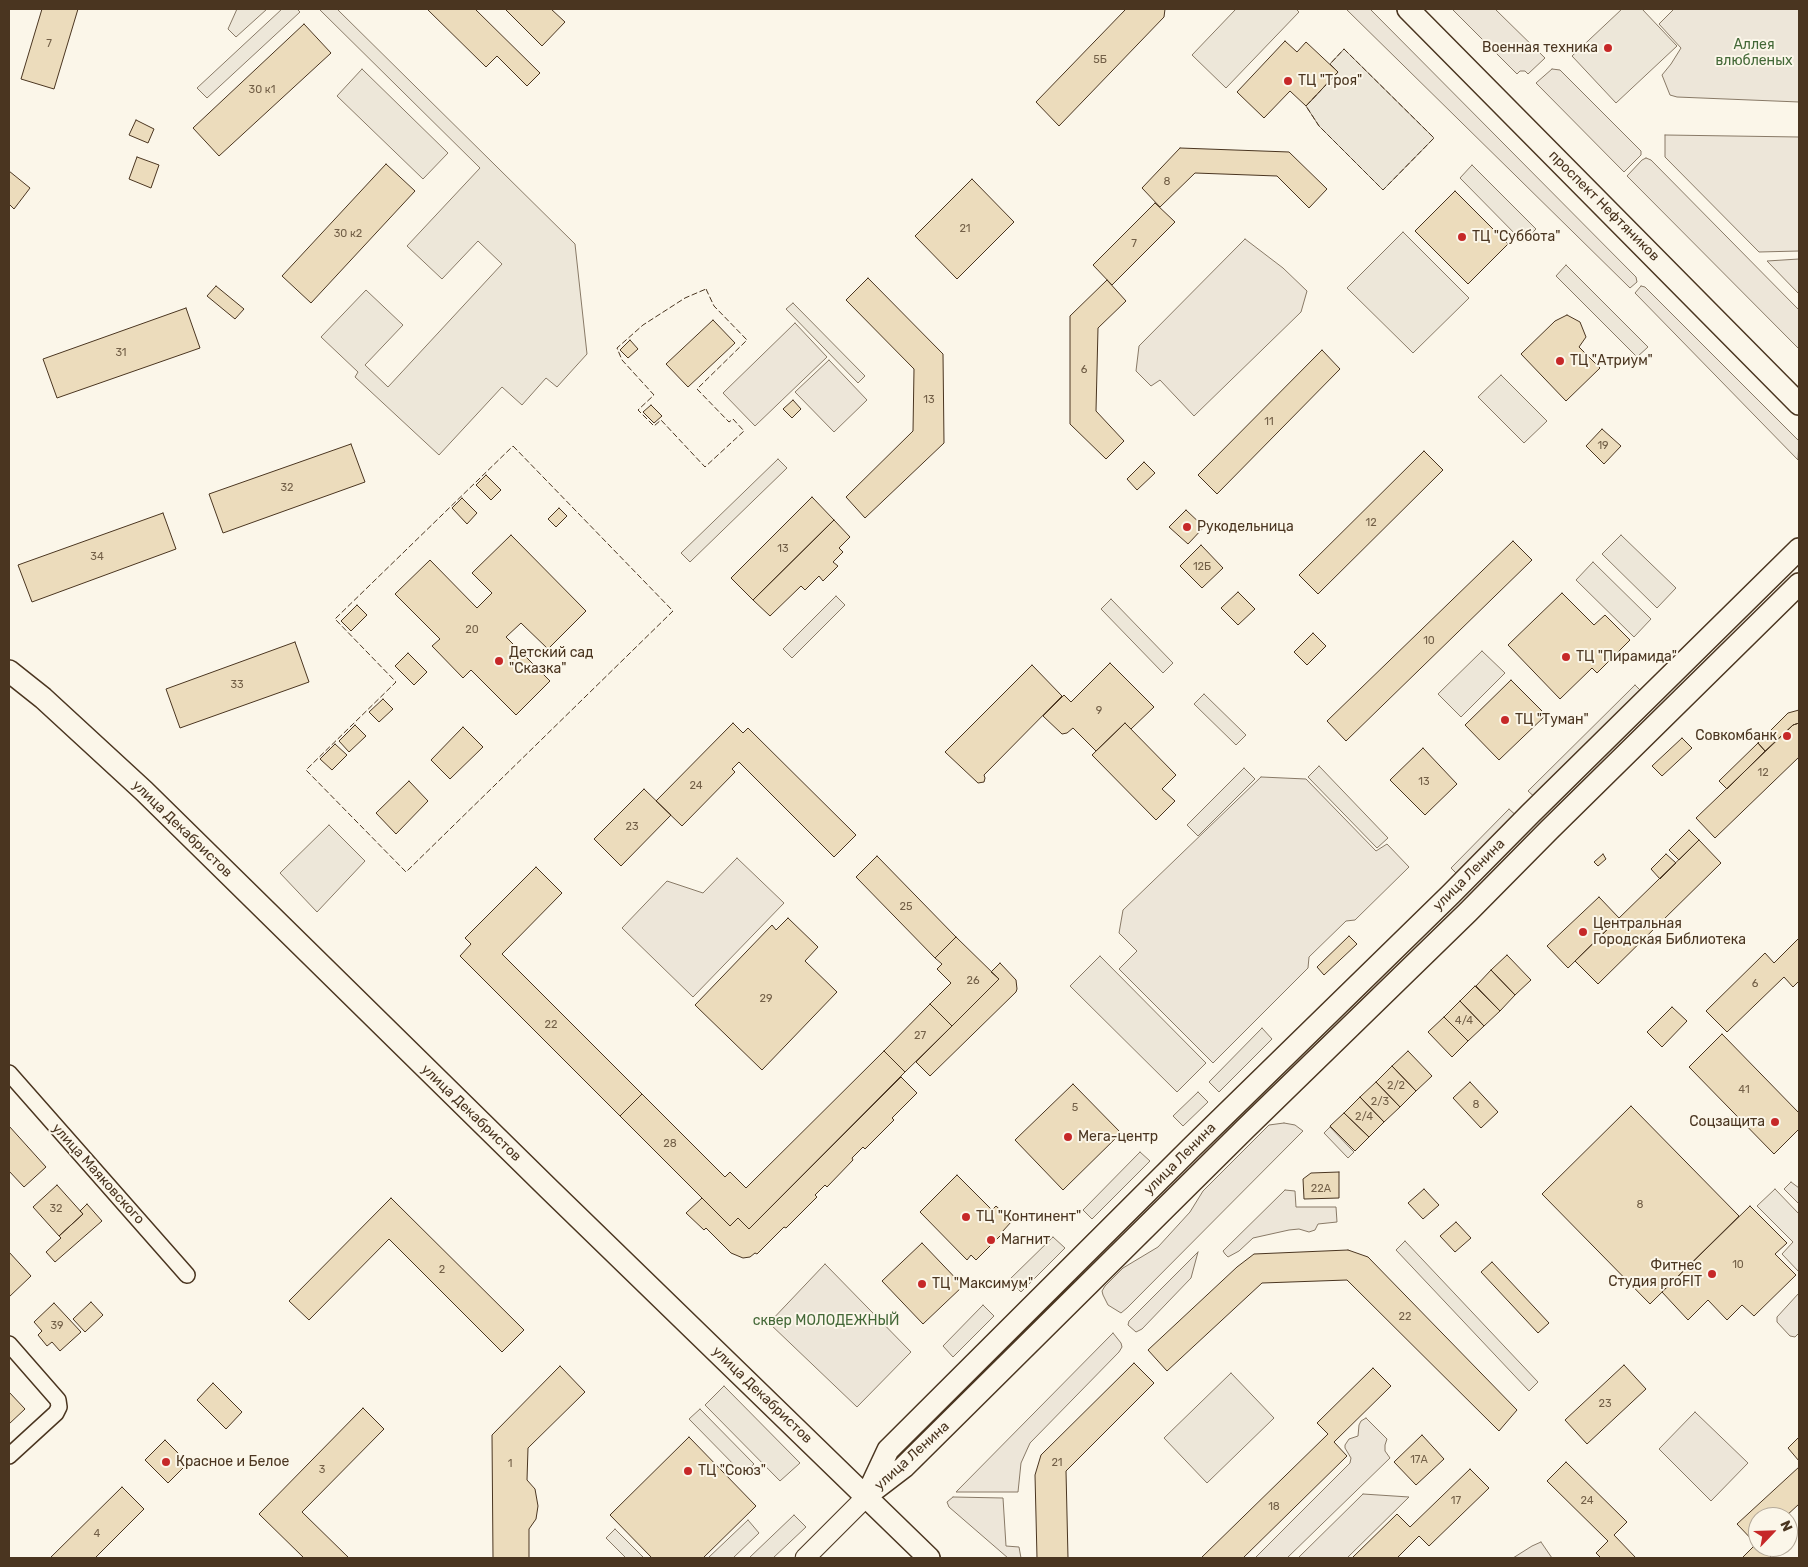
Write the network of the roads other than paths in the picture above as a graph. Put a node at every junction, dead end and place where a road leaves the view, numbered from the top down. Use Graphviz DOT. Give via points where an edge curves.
graph roads {
  1 [pos="1408,9"];
  2 [pos="1799,404"];
  3 [pos="1799,549"];
  4 [pos="1799,584"];
  5 [pos="9,671"];
  6 [pos="1499,846"];
  7 [pos="1516,863"];
  8 [pos="9,1073"];
  9 [pos="1228,1111"];
  10 [pos="1245,1128"];
  11 [pos="187,1275"];
  12 [pos="9,1344"];
  13 [pos="9,1456"];
  14 [pos="866,1497"];
  15 [pos="805,1558"];
  16 [pos="929,1558"];
  1 -- 2 [label="main road, проспект Нефтяников"];
  3 -- 6 [label="main road, улица Ленина"];
  4 -- 7 [label="main road, улица Ленина"];
  5 -- 14 [label="main road, улица Декабристов" via="144,791"];
  6 -- 7 [label="main road"];
  6 -- 9 [label="main road, улица Ленина"];
  7 -- 10 [label="main road, улица Ленина"];
  8 -- 11 [label="street, улица Маяковского"];
  9 -- 10 [label="main road"];
  9 -- 14 [label="main road, улица Ленина" via="888,1450"];
  10 -- 14 [label="main road, улица Ленина" via="904,1467"];
  12 -- 13 [label="street" via="58,1400 60,1407"];
  14 -- 15 [label="street"];
  14 -- 16 [label="main road, улица Декабристов"];
}
